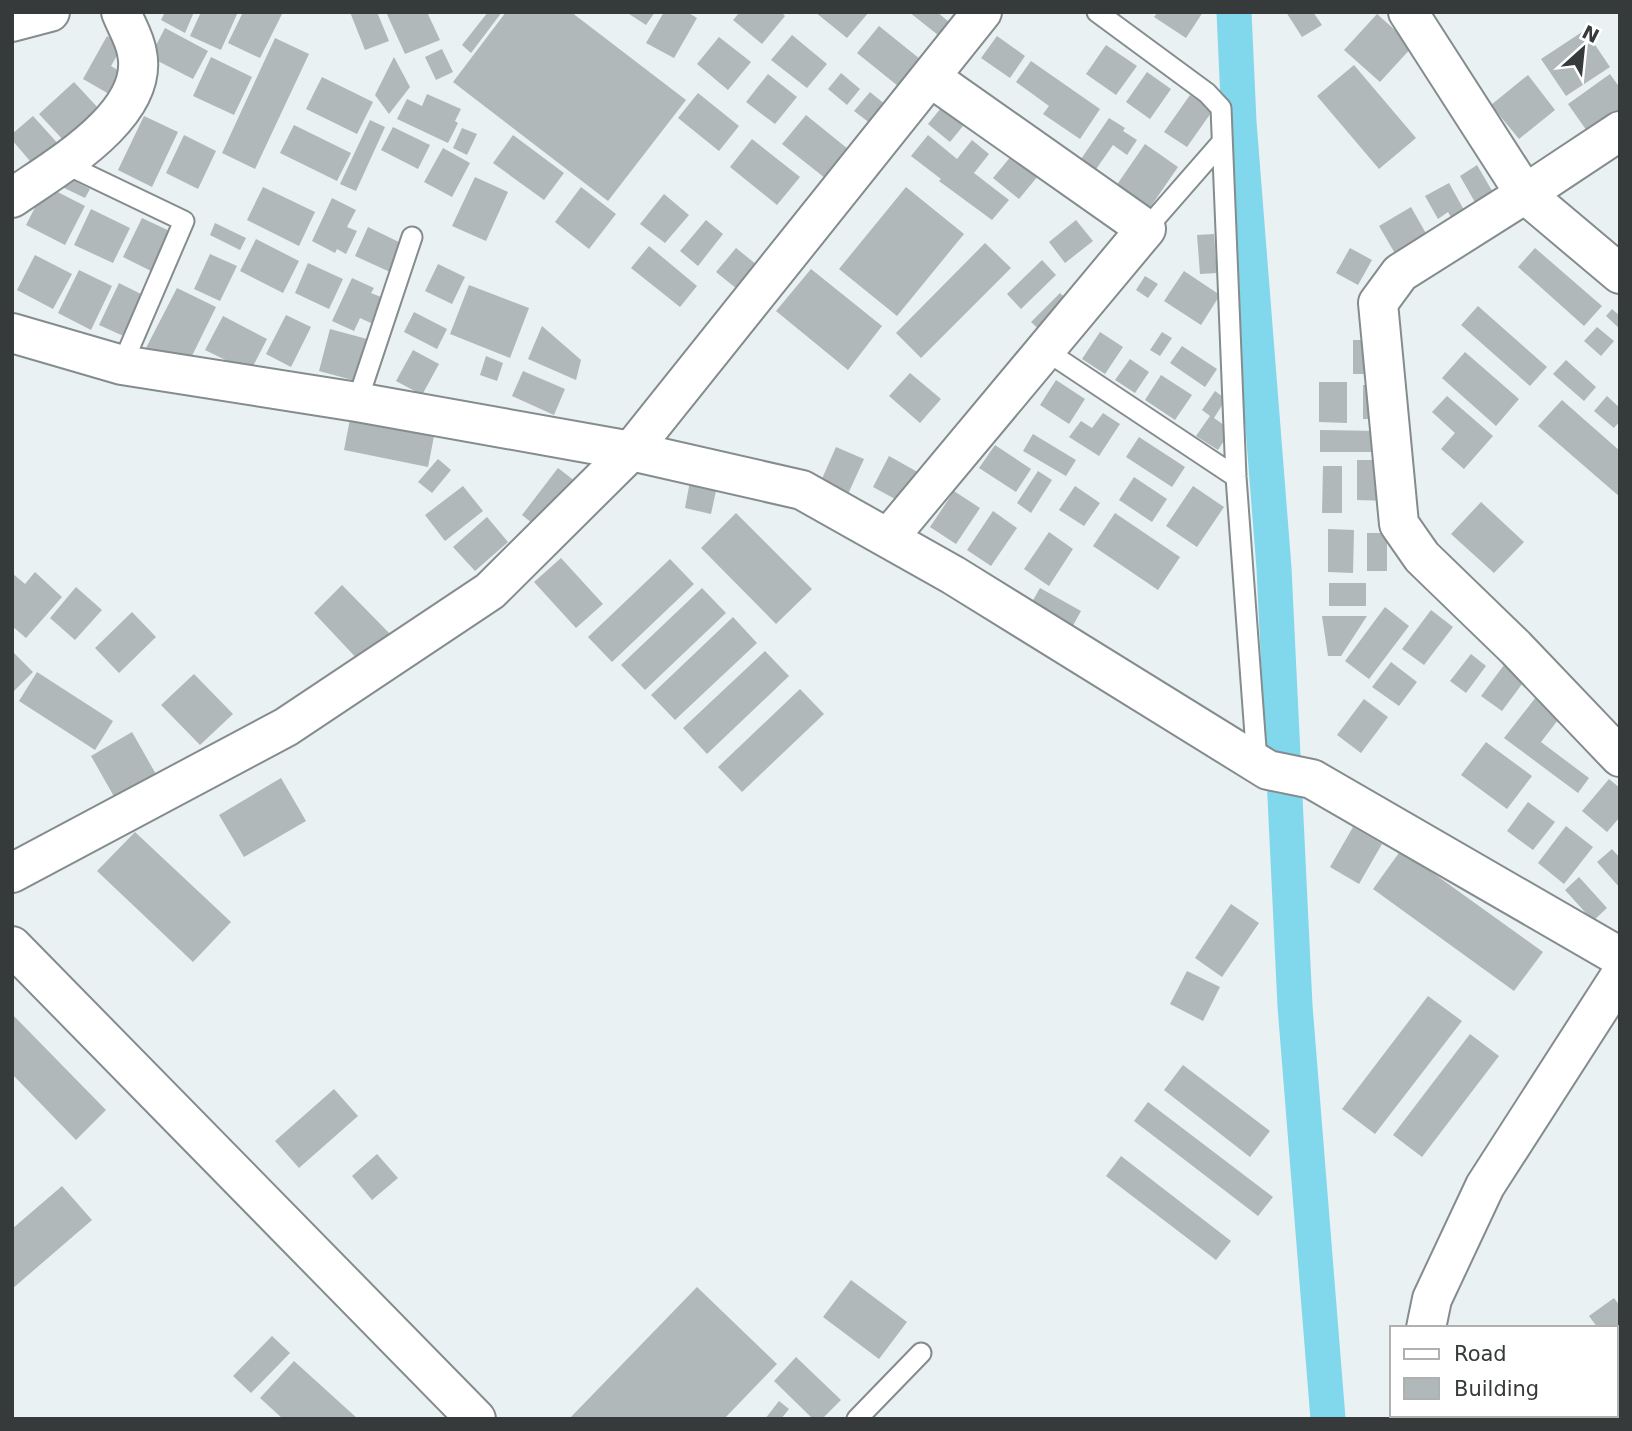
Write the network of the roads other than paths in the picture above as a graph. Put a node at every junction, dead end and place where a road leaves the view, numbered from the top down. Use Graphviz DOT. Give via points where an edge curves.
graph roads {
  1 [pos="50,12"];
  2 [pos="121,12"];
  3 [pos="982,12"];
  4 [pos="1097,12"];
  5 [pos="1408,12"];
  6 [pos="12,22"];
  7 [pos="930,76"];
  8 [pos="1620,131"];
  9 [pos="1222,142"];
  10 [pos="62,163"];
  11 [pos="1525,194"];
  12 [pos="12,198"];
  13 [pos="1146,229"];
  14 [pos="412,237"];
  15 [pos="1620,274"];
  16 [pos="12,333"];
  17 [pos="1045,350"];
  18 [pos="122,365"];
  19 [pos="357,402"];
  20 [pos="631,451"];
  21 [pos="1236,477"];
  22 [pos="889,537"];
  23 [pos="1620,757"];
  24 [pos="1262,766"];
  25 [pos="12,873"];
  26 [pos="12,946"];
  27 [pos="1620,957"];
  28 [pos="1620,976"];
  29 [pos="1426,1326"];
  30 [pos="921,1353"];
  31 [pos="476,1419"];
  32 [pos="857,1419"];
  1 -- 6 [label="street"];
  2 -- 10 [label="street" via="137,53 138,78 128,102 109,126"];
  3 -- 7 [label="street"];
  4 -- 9 [label="lane" via="1214,101 1220,108"];
  5 -- 11 [label="street"];
  7 -- 13 [label="street"];
  7 -- 20 [label="street"];
  8 -- 11 [label="street"];
  9 -- 13 [label="lane"];
  9 -- 21 [label="lane"];
  10 -- 12 [label="street"];
  10 -- 18 [label="lane" via="184,221"];
  11 -- 15 [label="street"];
  11 -- 23 [label="street" via="1400,273 1378,303 1399,524 1422,557"];
  13 -- 17 [label="street"];
  14 -- 19 [label="lane"];
  16 -- 18 [label="street"];
  17 -- 21 [label="lane"];
  17 -- 22 [label="street"];
  18 -- 19 [label="street"];
  19 -- 20 [label="street"];
  20 -- 22 [label="street" via="802,490"];
  20 -- 25 [label="street" via="489,591 286,727"];
  21 -- 24 [label="lane"];
  22 -- 24 [label="street"];
  24 -- 27 [label="street" via="1312,779"];
  26 -- 31 [label="street"];
  28 -- 29 [label="street" via="1485,1186 1432,1299"];
  30 -- 32 [label="lane"];
}
